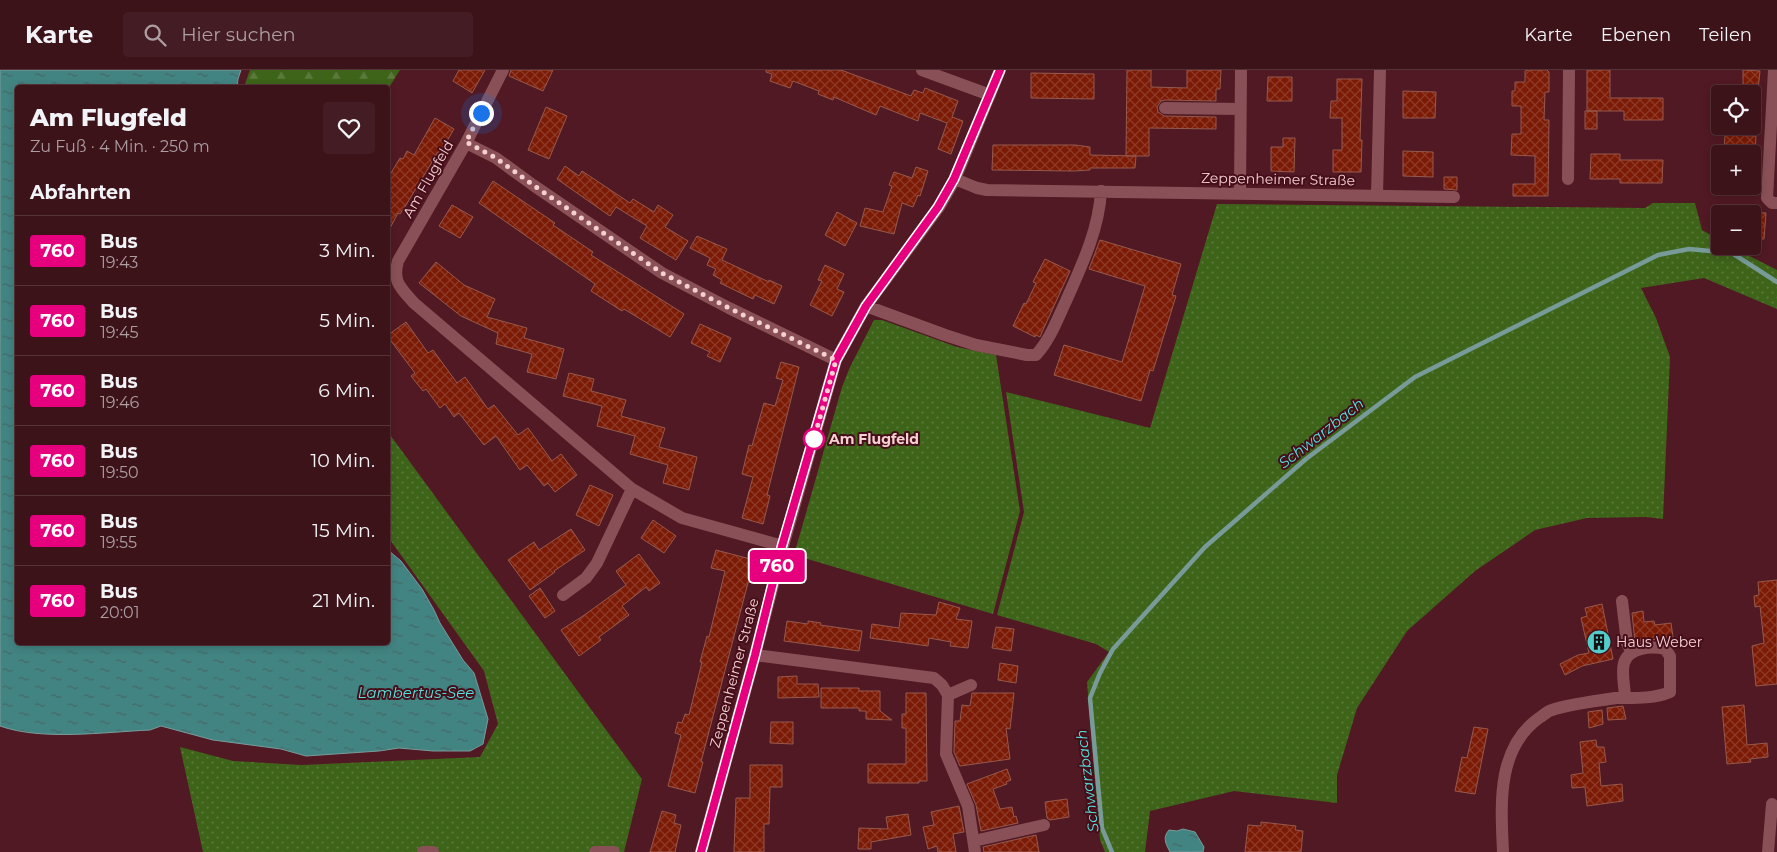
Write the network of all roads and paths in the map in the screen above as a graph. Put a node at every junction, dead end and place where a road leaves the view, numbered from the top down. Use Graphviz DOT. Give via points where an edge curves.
graph roads {
  1 [pos="503,70"];
  2 [pos="922,70"];
  3 [pos="1000,70"];
  4 [pos="1241,70"];
  5 [pos="1380,70"];
  6 [pos="1569,70"];
  7 [pos="1774,70"];
  8 [pos="990,95"];
  9 [pos="1165,108"];
  10 [pos="1240,109"];
  11 [pos="466,142"];
  12 [pos="954,179"];
  13 [pos="1568,179"];
  14 [pos="1101,191"];
  15 [pos="1240,193"];
  16 [pos="1377,196"];
  17 [pos="1454,197"];
  18 [pos="1772,200"];
  19 [pos="866,306"];
  20 [pos="836,360"];
  21 [pos="632,489"];
  22 [pos="782,546"];
  23 [pos="563,595"];
  24 [pos="1622,601"];
  25 [pos="1632,653"];
  26 [pos="755,655"];
  27 [pos="971,685"];
  28 [pos="948,695"];
  29 [pos="1625,698"];
  30 [pos="1772,804"];
  31 [pos="1044,824"];
  32 [pos="974,846"];
  33 [pos="423,852"];
  34 [pos="433,852"];
  35 [pos="595,852"];
  36 [pos="614,852"];
  37 [pos="701,852"];
  38 [pos="1503,852"];
  39 [pos="1768,852"];
  1 -- 11 [label="street"];
  2 -- 8 [label="street"];
  3 -- 8 [label="street, Zeppenheimer Straße"];
  4 -- 10 [label="street"];
  5 -- 16 [label="street"];
  6 -- 13 [label="street"];
  7 -- 18 [label="street"];
  8 -- 12 [label="street, Zeppenheimer Straße"];
  9 -- 10 [label="street"];
  10 -- 15 [label="street"];
  11 -- 20 [label="street, Am Flugfeld" via="496,158 662,273"];
  11 -- 21 [label="street, Am Flugfeld" via="398,261 397,282 414,303"];
  12 -- 14 [label="street, Zeppenheimer Straße" via="987,190"];
  12 -- 19 [label="street, Zeppenheimer Straße" via="938,207"];
  14 -- 15 [label="street, Zeppenheimer Straße"];
  14 -- 19 [label="street" via="1100,208 1080,271 1046,345 1036,355 968,342"];
  15 -- 16 [label="street, Zeppenheimer Straße"];
  16 -- 17 [label="street, Zeppenheimer Straße"];
  19 -- 20 [label="street, Zeppenheimer Straße"];
  20 -- 22 [label="street, Zeppenheimer Straße"];
  21 -- 22 [label="street, Am Flugfeld" via="682,518"];
  21 -- 23 [label="street" via="598,563 586,578"];
  22 -- 26 [label="street, Zeppenheimer Straße"];
  24 -- 25 [label="street"];
  25 -- 29 [label="street" via="1624,665"];
  25 -- 29 [label="street" via="1642,649 1665,649 1670,656 1670,692 1663,696"];
  26 -- 28 [label="street" via="934,678"];
  26 -- 37 [label="street, Zeppenheimer Straße"];
  27 -- 28 [label="street"];
  28 -- 32 [label="street" via="946,754 968,806"];
  29 -- 38 [label="street" via="1550,710 1524,732 1510,755 1501,798"];
  30 -- 39 [label="street"];
  31 -- 32 [label="street"];
  33 -- 34 [label="street"];
  35 -- 36 [label="street"];
}
